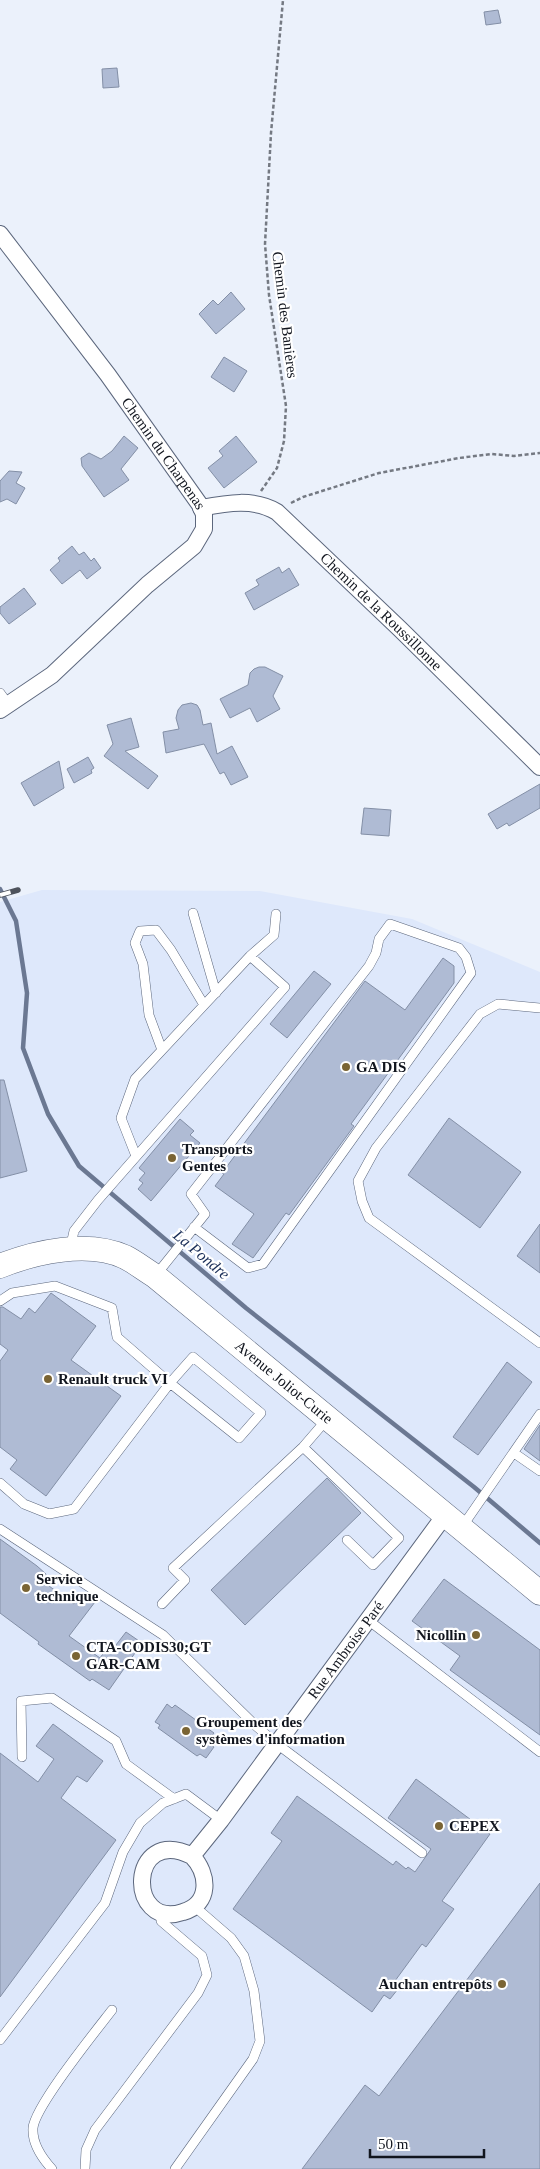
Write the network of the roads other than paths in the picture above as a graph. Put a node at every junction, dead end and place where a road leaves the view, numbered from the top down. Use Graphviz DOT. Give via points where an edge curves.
graph roads {
  1 [pos="0,234"];
  2 [pos="5,251"];
  3 [pos="202,508"];
  4 [pos="3,702"];
  5 [pos="540,767"];
  6 [pos="193,913"];
  7 [pos="276,914"];
  8 [pos="250,956"];
  9 [pos="216,993"];
  10 [pos="204,1005"];
  11 [pos="540,1008"];
  12 [pos="162,1050"];
  13 [pos="136,1156"];
  14 [pos="194,1227"];
  15 [pos="70,1249"];
  16 [pos="0,1266"];
  17 [pos="160,1268"];
  18 [pos="0,1301"];
  19 [pos="540,1342"];
  20 [pos="170,1383"];
  21 [pos="540,1414"];
  22 [pos="328,1418"];
  23 [pos="303,1446"];
  24 [pos="514,1453"];
  25 [pos="540,1471"];
  26 [pos="0,1483"];
  27 [pos="460,1518"];
  28 [pos="0,1529"];
  29 [pos="347,1540"];
  30 [pos="540,1593"];
  31 [pos="162,1604"];
  32 [pos="368,1620"];
  33 [pos="277,1744"];
  34 [pos="540,1752"];
  35 [pos="22,1757"];
  36 [pos="174,1799"];
  37 [pos="222,1820"];
  38 [pos="422,1852"];
  39 [pos="192,1856"];
  40 [pos="194,1906"];
  41 [pos="162,1912"];
  42 [pos="112,2010"];
  43 [pos="0,2040"];
  44 [pos="52,2169"];
  45 [pos="86,2169"];
  46 [pos="174,2169"];
  1 -- 2 [label="street, Chemin du Charpenas"];
  2 -- 3 [label="street, Chemin du Charpenas" via="108,375"];
  3 -- 4 [label="street, Chemin du Charpenas" via="204,529 194,546 147,585 52,675"];
  3 -- 5 [label="street, Chemin de la Roussillonne" via="231,502 262,504 277,512"];
  6 -- 9 [label="lane"];
  7 -- 8 [label="lane" via="274,935"];
  8 -- 9 [label="lane"];
  8 -- 13 [label="lane" via="285,987"];
  9 -- 10 [label="lane"];
  10 -- 12 [label="lane"];
  10 -- 12 [label="lane" via="156,930 140,931 135,943 143,964 149,1015"];
  11 -- 19 [label="lane" via="498,1004 480,1014 376,1148 358,1181 369,1218"];
  12 -- 13 [label="lane" via="135,1079 121,1118"];
  13 -- 15 [label="lane" via="74,1232"];
  14 -- 14 [label="lane" via="204,1214 191,1194 369,966 379,939 390,924 459,948 471,973 263,1264 248,1268"];
  14 -- 17 [label="lane"];
  15 -- 16 [label="street, Avenue Joliot-Curie" via="47,1251"];
  15 -- 17 [label="street, Avenue Joliot-Curie" via="98,1251"];
  17 -- 22 [label="street, Avenue Joliot-Curie"];
  18 -- 20 [label="lane" via="12,1292 55,1286 112,1308 117,1337"];
  20 -- 20 [label="lane" via="194,1357 261,1413 239,1438"];
  20 -- 26 [label="lane" via="74,1509 49,1514 24,1504"];
  21 -- 24 [label="lane"];
  22 -- 23 [label="lane"];
  22 -- 27 [label="street, Avenue Joliot-Curie"];
  23 -- 29 [label="lane" via="399,1538 372,1565"];
  23 -- 31 [label="lane" via="173,1568 185,1580"];
  24 -- 25 [label="lane"];
  24 -- 27 [label="lane" via="495,1481"];
  27 -- 30 [label="street, Avenue Joliot-Curie"];
  27 -- 32 [label="street, Rue Ambroise Paré"];
  28 -- 33 [label="lane" via="163,1635"];
  32 -- 33 [label="street, Rue Ambroise Paré"];
  32 -- 34 [label="lane"];
  33 -- 37 [label="street, Rue Ambroise Paré"];
  33 -- 38 [label="lane"];
  35 -- 36 [label="lane" via="21,1701 52,1698 116,1741 126,1764"];
  36 -- 37 [label="lane" via="186,1794"];
  36 -- 43 [label="lane" via="163,1803 140,1823 123,1852 105,1903"];
  37 -- 39 [label="street, Rue Ambroise Paré"];
  39 -- 40 [label="street" via="200,1864 205,1886 202,1897"];
  39 -- 41 [label="street" via="177,1850 160,1852 144,1867 141,1889 145,1899"];
  40 -- 41 [label="street" via="185,1912"];
  40 -- 46 [label="lane" via="231,1938 244,1956 254,1991 260,2041 253,2059"];
  41 -- 45 [label="lane" via="161,1921 202,1956 207,1975 198,1993 95,2130 86,2150"];
  42 -- 44 [label="lane" via="43,2103 33,2127 34,2142"];
}
